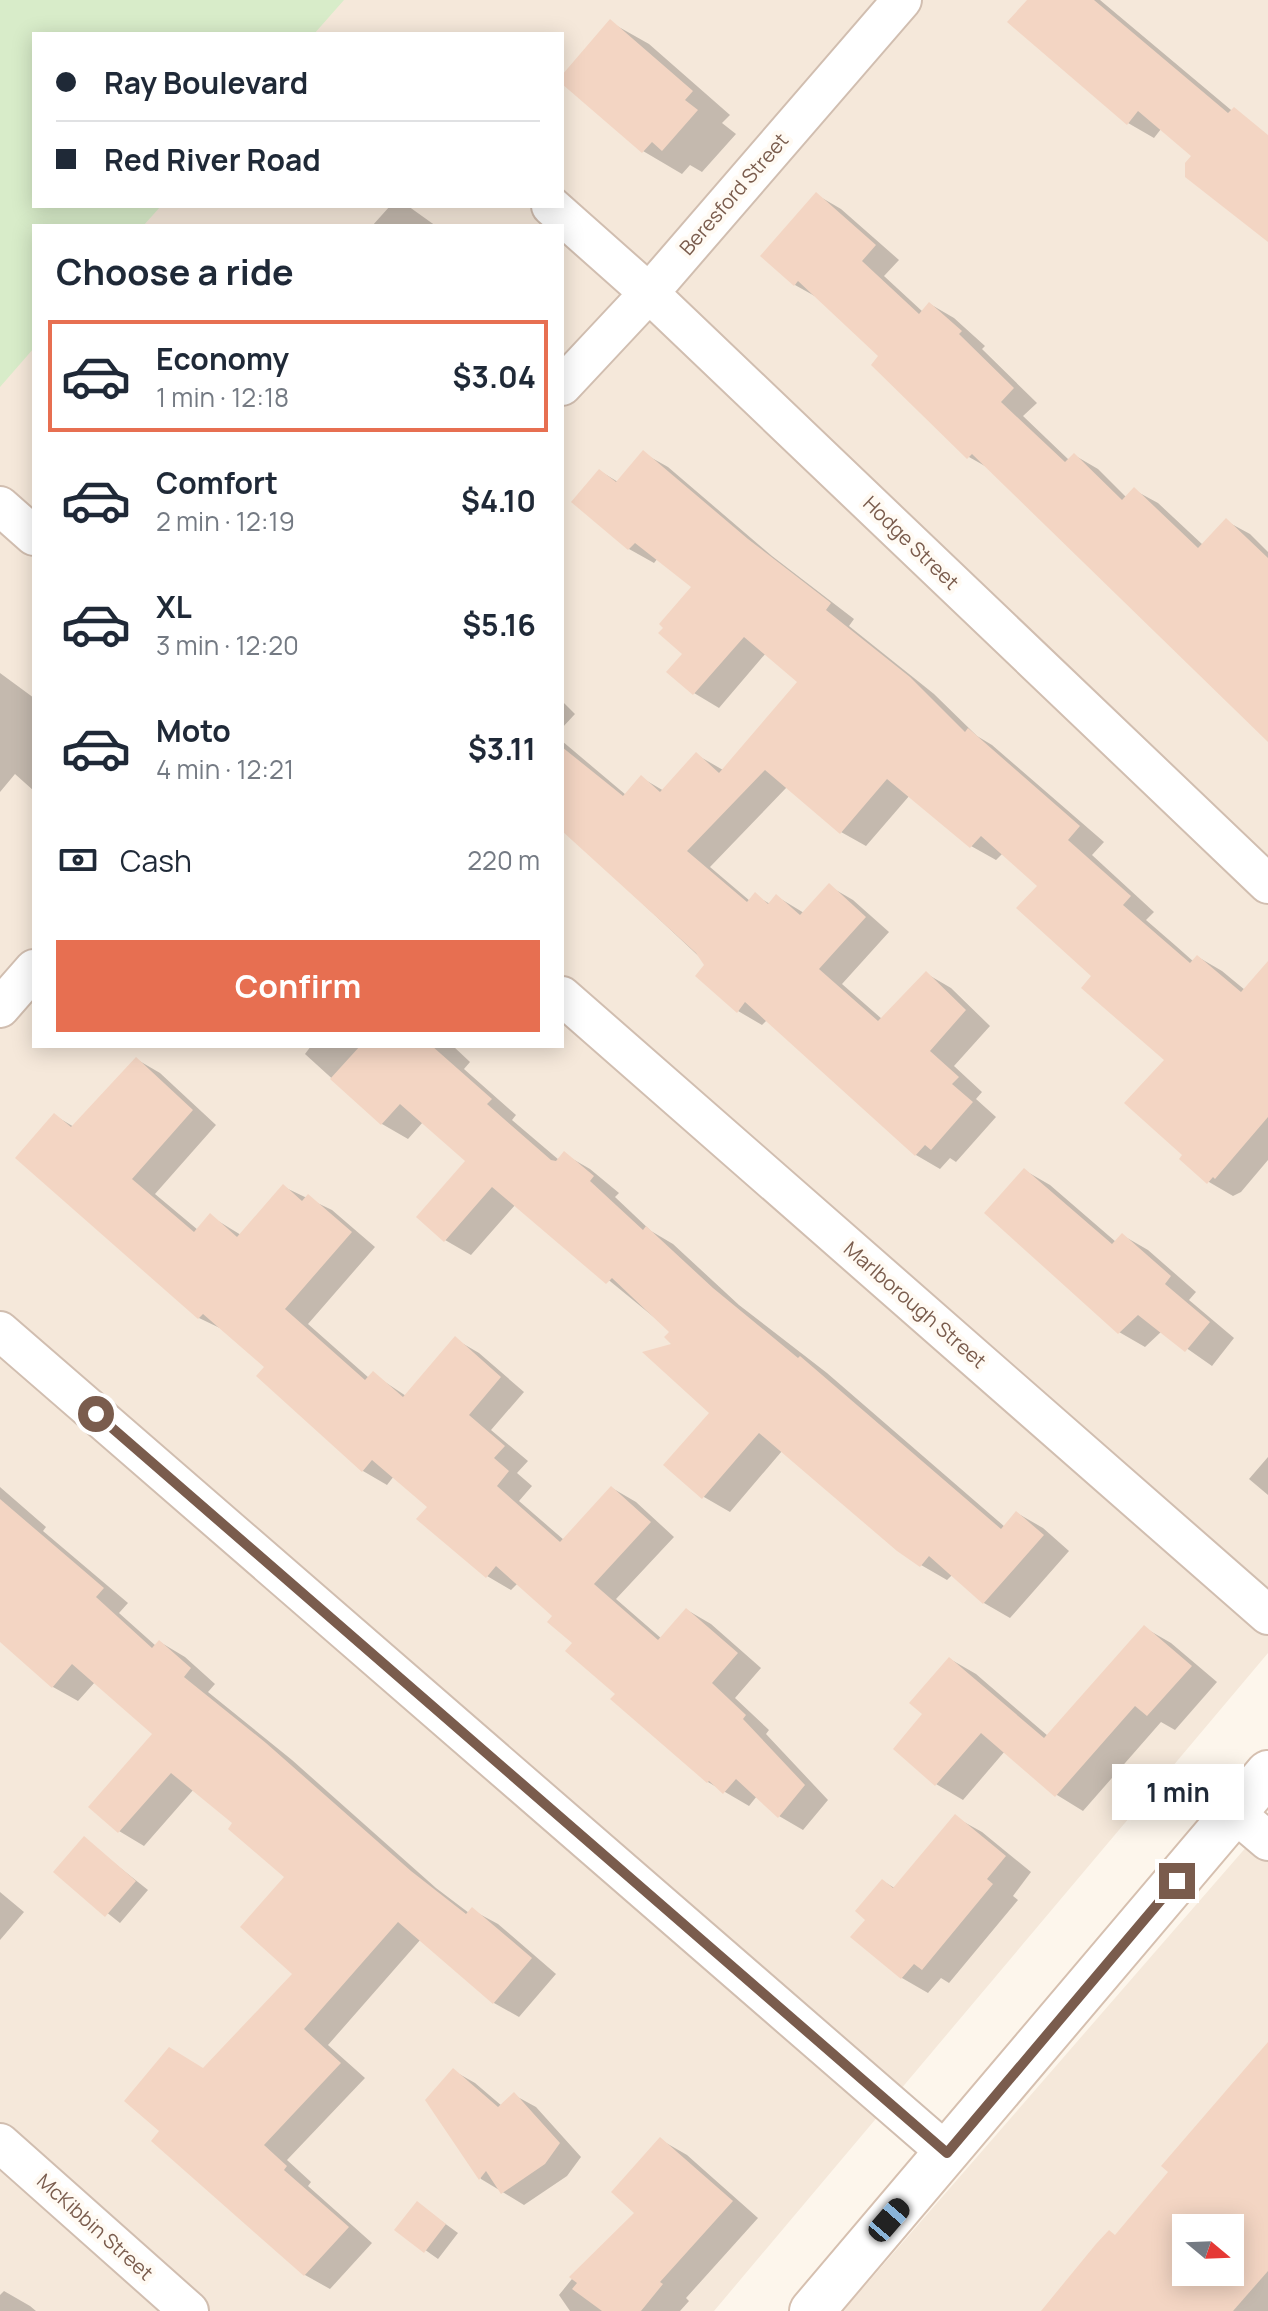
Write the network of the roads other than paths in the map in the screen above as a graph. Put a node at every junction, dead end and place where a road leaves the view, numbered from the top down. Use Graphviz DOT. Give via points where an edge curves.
graph roads {
  1 [pos="902,0"];
  2 [pos="553,208"];
  3 [pos="649,293"];
  4 [pos="564,384"];
  5 [pos="0,506"];
  6 [pos="32,534"];
  7 [pos="1268,884"];
  8 [pos="32,971"];
  9 [pos="564,998"];
  10 [pos="0,1008"];
  11 [pos="0,1331"];
  12 [pos="1268,1615"];
  13 [pos="1268,1773"];
  14 [pos="1235,1813"];
  15 [pos="1268,1841"];
  16 [pos="0,2143"];
  17 [pos="947,2153"];
  18 [pos="189,2311"];
  19 [pos="812,2311"];
  1 -- 3 [label="street, Beresford Street"];
  2 -- 3 [label="street, Hodge Street"];
  3 -- 4 [label="street, Beresford Street"];
  3 -- 7 [label="street, Hodge Street"];
  5 -- 6 [label="street"];
  8 -- 10 [label="street"];
  9 -- 12 [label="street, Marlborough Street"];
  11 -- 17 [label="street"];
  13 -- 14 [label="main road"];
  14 -- 15 [label="street"];
  14 -- 17 [label="main road"];
  16 -- 18 [label="street, McKibbin Street"];
  17 -- 19 [label="main road"];
}
